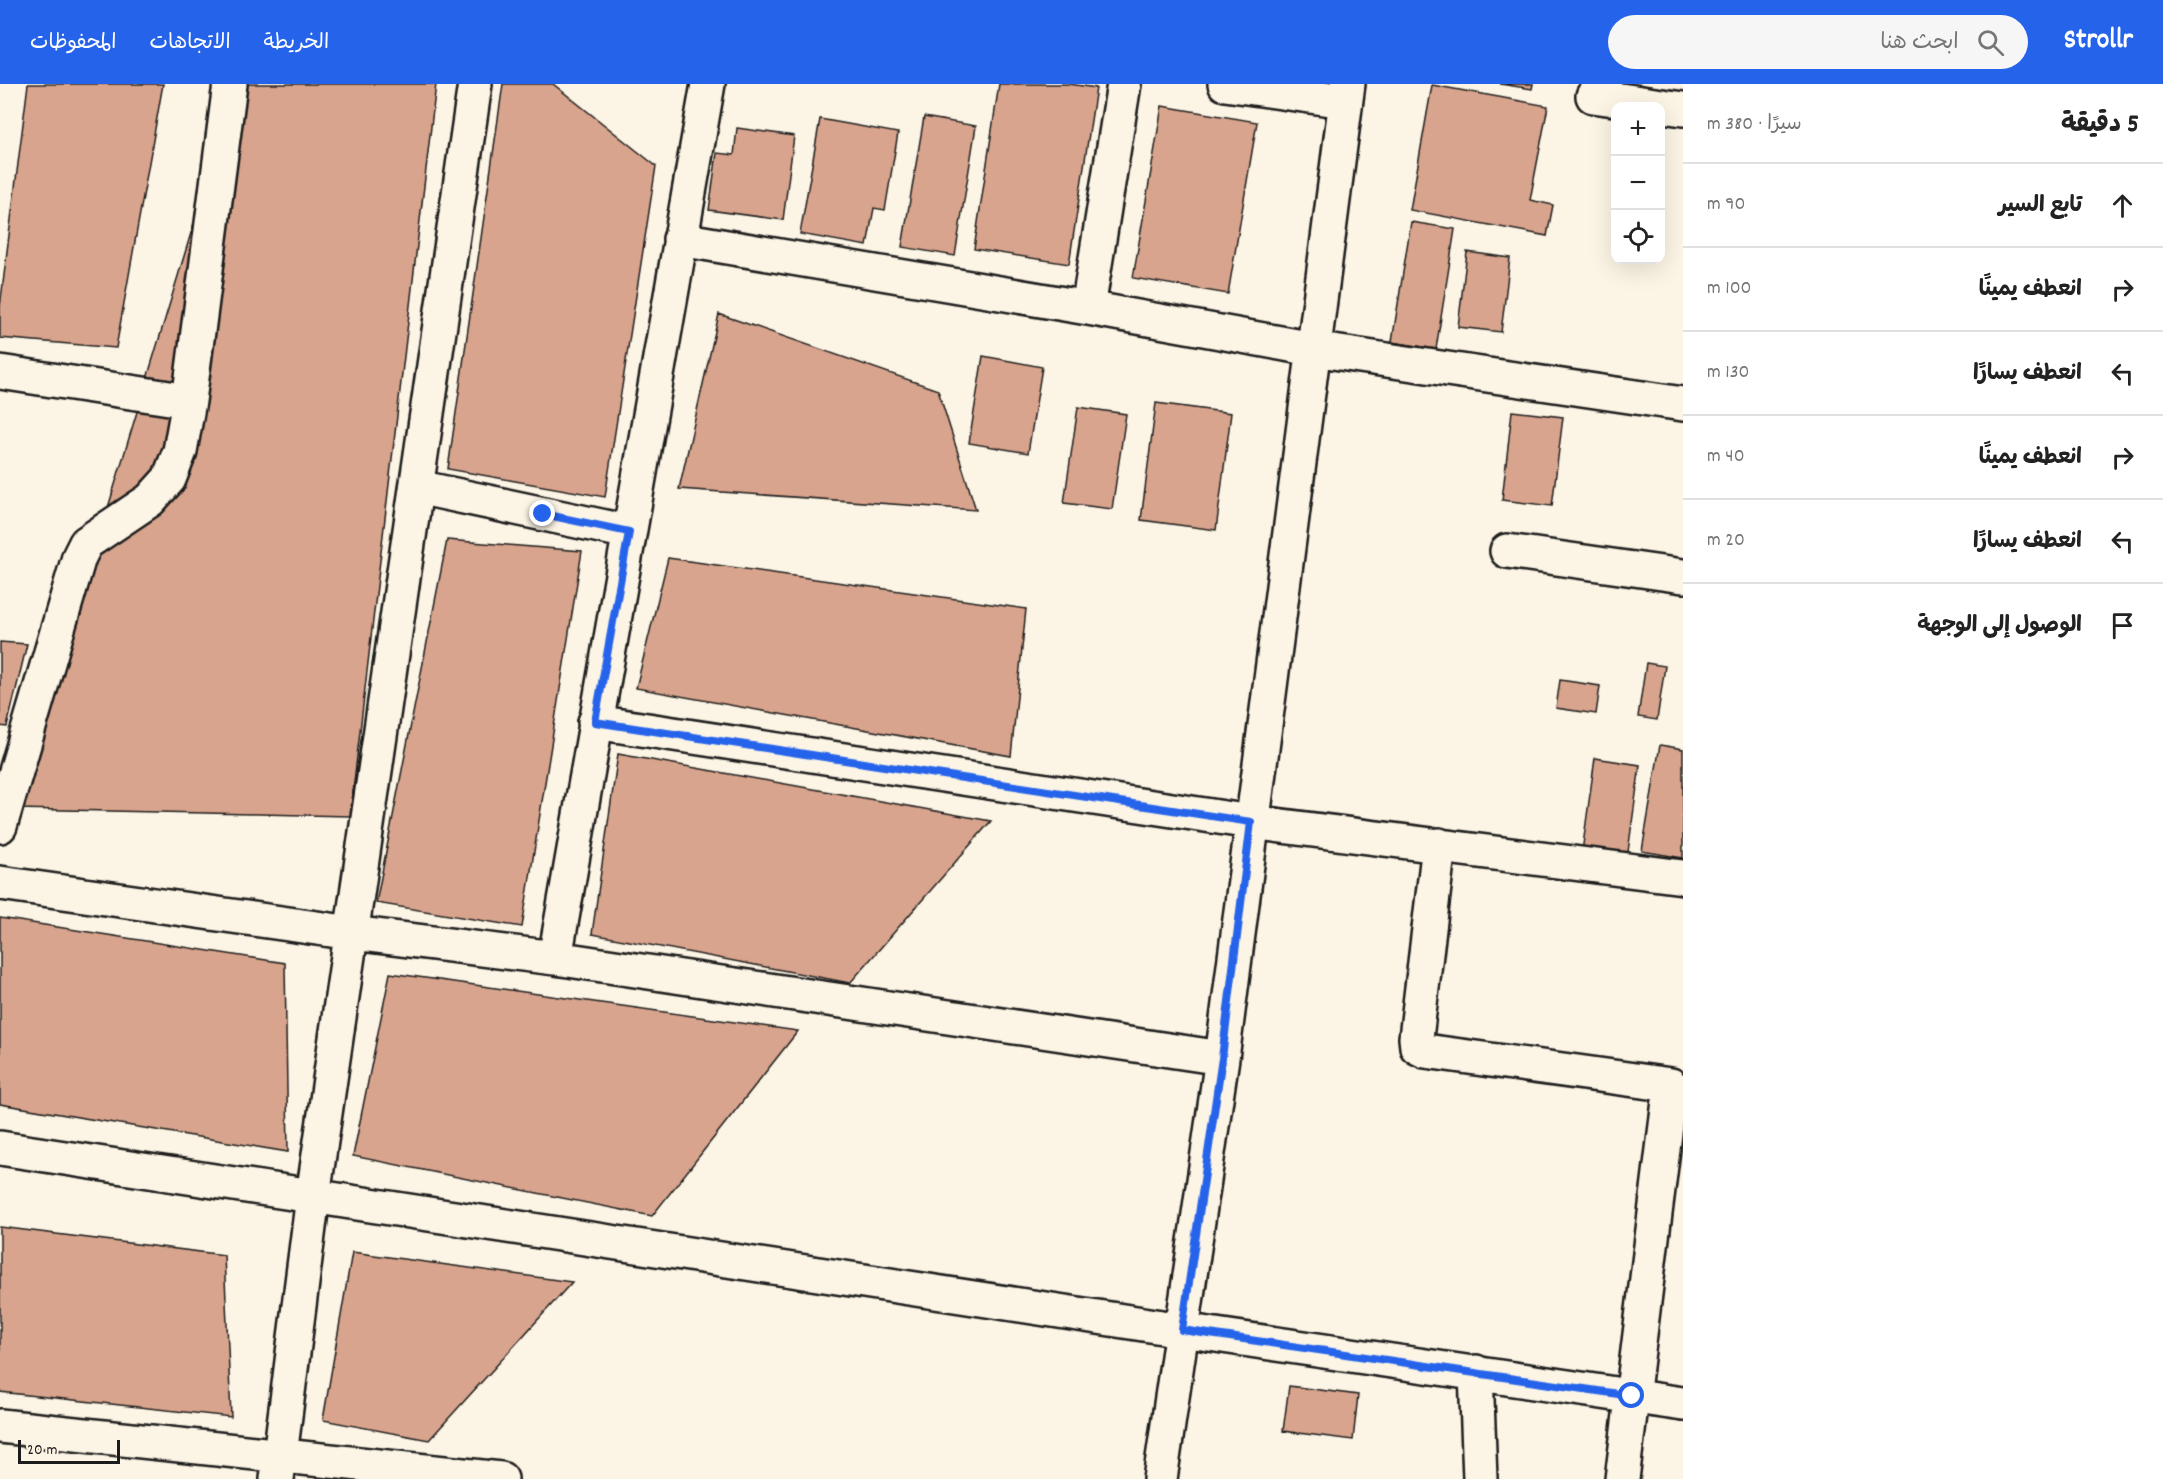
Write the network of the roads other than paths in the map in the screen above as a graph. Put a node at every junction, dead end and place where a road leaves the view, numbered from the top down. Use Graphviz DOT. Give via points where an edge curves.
graph roads {
  1 [pos="231,84"];
  2 [pos="475,84"];
  3 [pos="708,84"];
  4 [pos="1124,84"];
  5 [pos="1225,84"];
  6 [pos="1346,93"];
  7 [pos="1593,96"];
  8 [pos="1683,109"];
  9 [pos="680,239"];
  10 [pos="1088,308"];
  11 [pos="1313,349"];
  12 [pos="0,372"];
  13 [pos="189,401"];
  14 [pos="1683,404"];
  15 [pos="417,487"];
  16 [pos="629,532"];
  17 [pos="1507,551"];
  18 [pos="1683,576"];
  19 [pos="595,722"];
  20 [pos="1251,822"];
  21 [pos="0,826"];
  22 [pos="1439,845"];
  23 [pos="1683,877"];
  24 [pos="0,883"];
  25 [pos="352,933"];
  26 [pos="555,958"];
  27 [pos="1222,1058"];
  28 [pos="1677,1085"];
  29 [pos="0,1148"];
  30 [pos="313,1196"];
  31 [pos="1182,1330"];
  32 [pos="1476,1372"];
  33 [pos="1632,1396"];
  34 [pos="1683,1404"];
  35 [pos="0,1426"];
  36 [pos="279,1467"];
  37 [pos="498,1479"];
  38 [pos="1160,1479"];
  39 [pos="1480,1479"];
  40 [pos="1622,1479"];
  1 -- 13 [label="street"];
  2 -- 15 [label="street"];
  3 -- 9 [label="street"];
  4 -- 10 [label="street"];
  5 -- 6 [label="street"];
  6 -- 11 [label="street"];
  7 -- 8 [label="street"];
  9 -- 10 [label="street"];
  9 -- 16 [label="street"];
  10 -- 11 [label="street"];
  11 -- 14 [label="street"];
  11 -- 20 [label="street"];
  12 -- 13 [label="street"];
  13 -- 21 [label="street" via="180,451 169,479 150,500 86,543 79,557"];
  15 -- 16 [label="street"];
  15 -- 25 [label="street"];
  16 -- 19 [label="street"];
  17 -- 18 [label="street"];
  19 -- 20 [label="street"];
  19 -- 26 [label="street"];
  20 -- 22 [label="street"];
  20 -- 27 [label="street"];
  22 -- 23 [label="street"];
  22 -- 28 [label="street" via="1417,1047"];
  24 -- 25 [label="street"];
  25 -- 26 [label="street"];
  25 -- 30 [label="street"];
  26 -- 27 [label="street"];
  27 -- 31 [label="street"];
  28 -- 33 [label="street"];
  29 -- 30 [label="street"];
  30 -- 31 [label="street"];
  30 -- 36 [label="street"];
  31 -- 32 [label="street"];
  31 -- 38 [label="street"];
  32 -- 33 [label="street"];
  32 -- 39 [label="street"];
  33 -- 34 [label="street"];
  33 -- 40 [label="street"];
  35 -- 36 [label="street"];
  36 -- 37 [label="street"];
}
